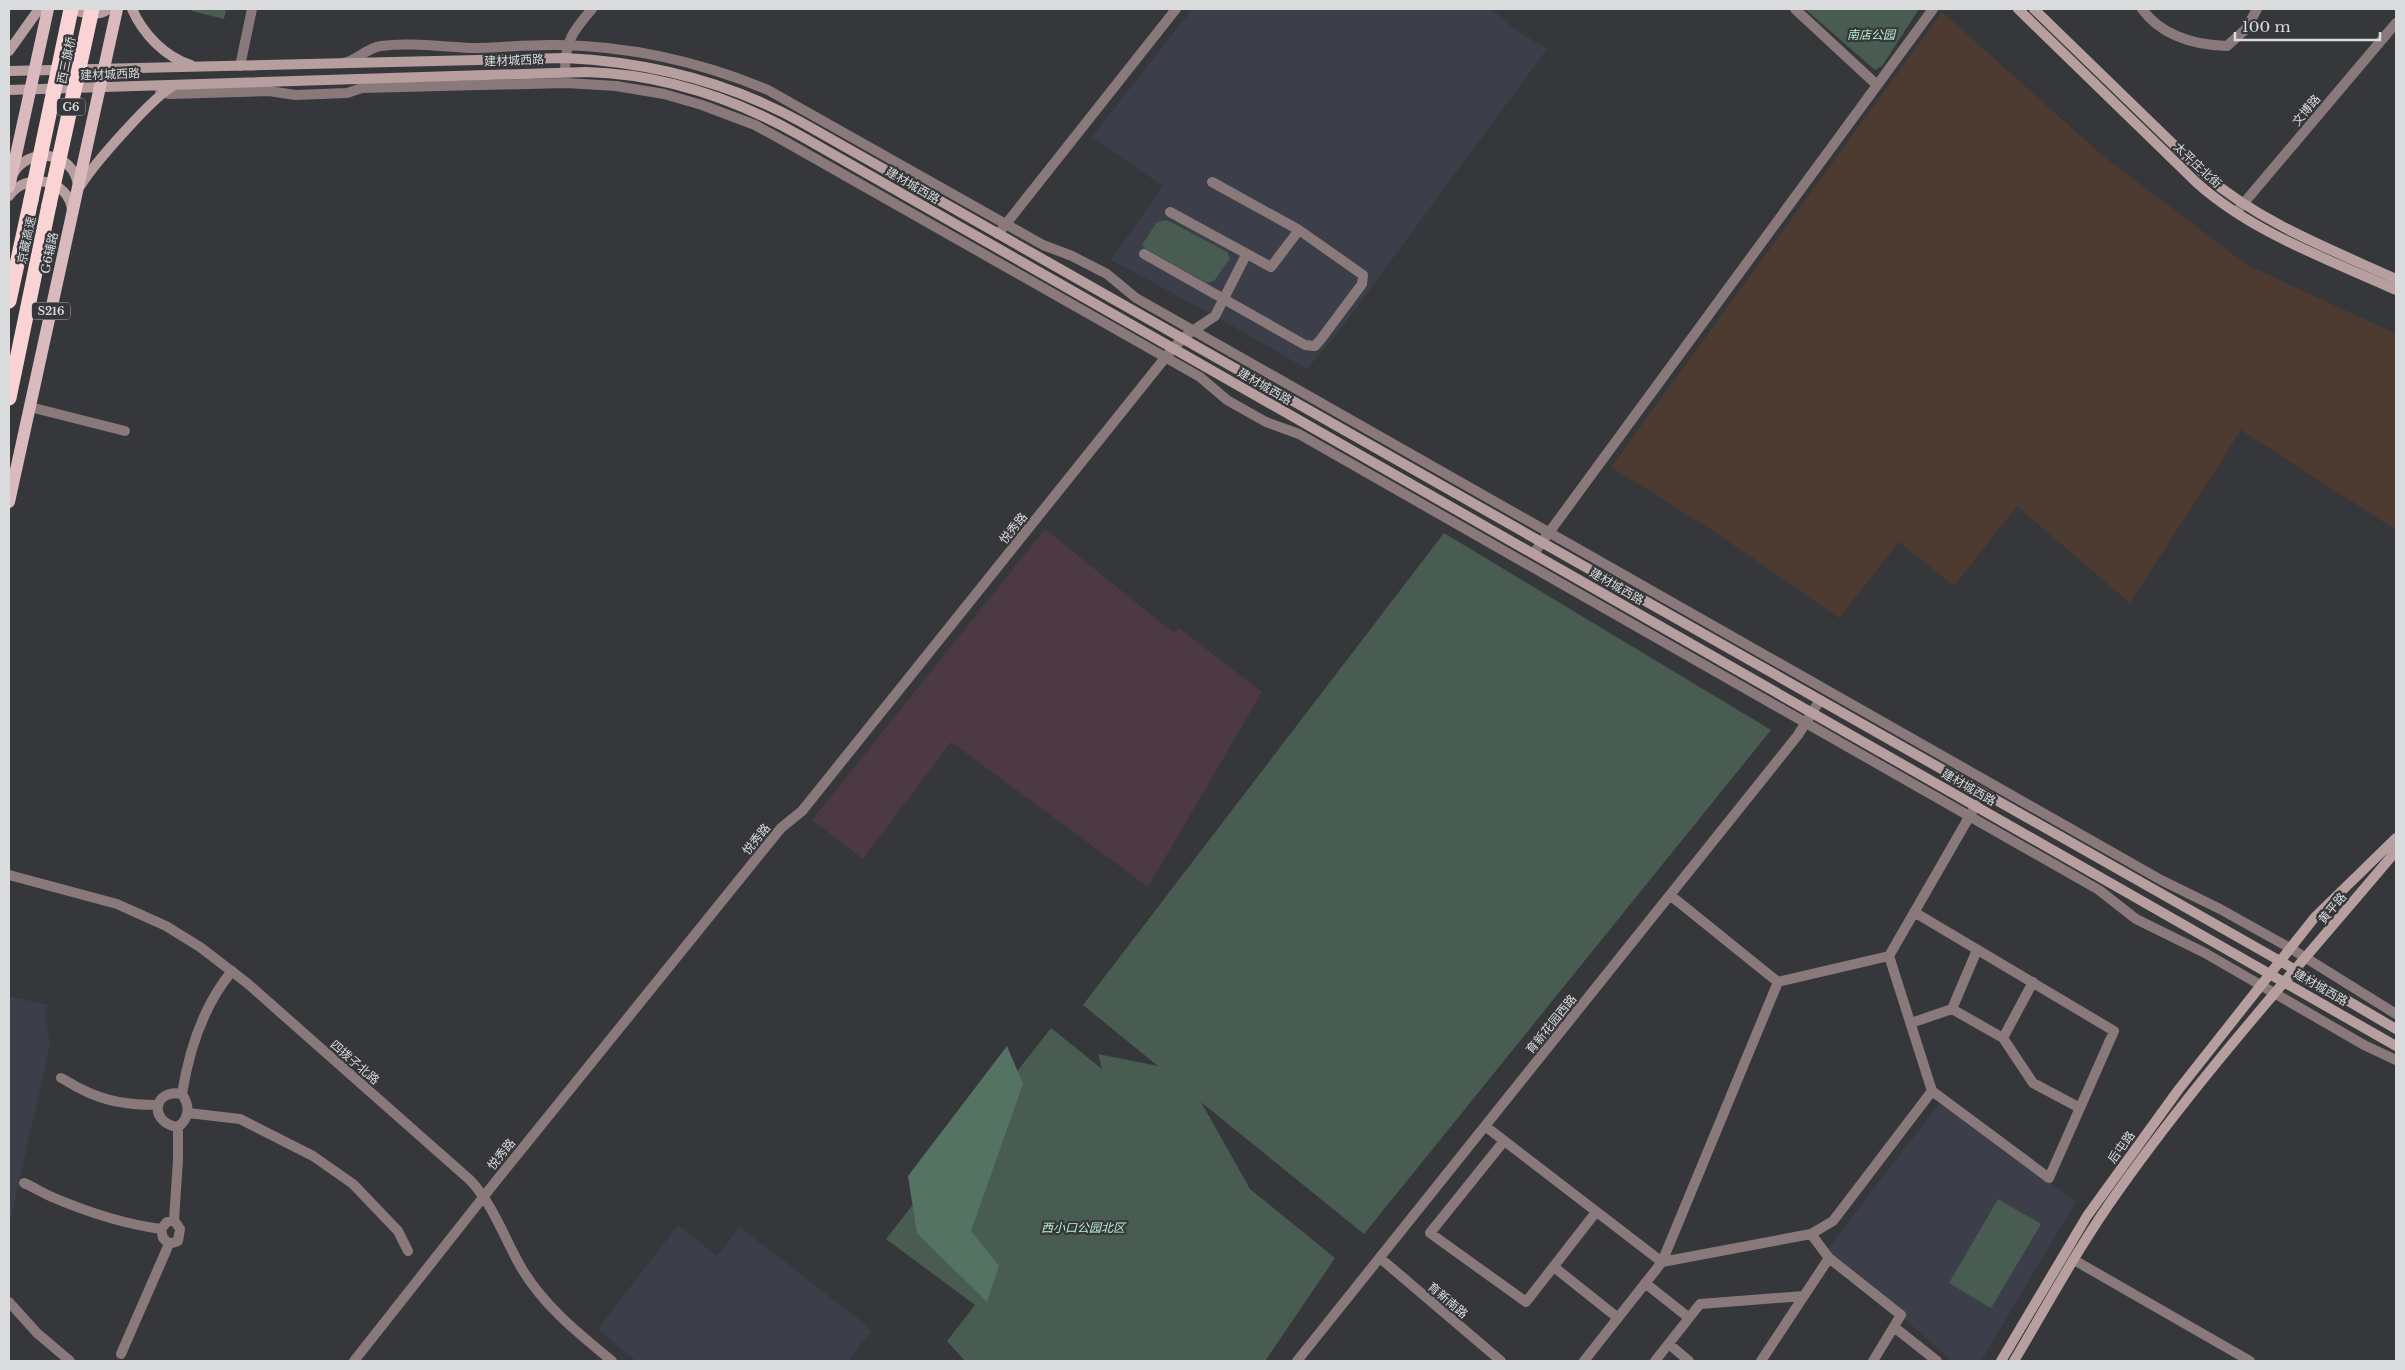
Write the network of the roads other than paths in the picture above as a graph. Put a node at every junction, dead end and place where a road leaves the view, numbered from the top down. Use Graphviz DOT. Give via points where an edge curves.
graph roads {
  1 [pos="39,9"];
  2 [pos="48,9"];
  3 [pos="70,9"];
  4 [pos="92,9"];
  5 [pos="109,9"];
  6 [pos="117,9"];
  7 [pos="132,9"];
  8 [pos="252,9"];
  9 [pos="592,9"];
  10 [pos="1176,9"];
  11 [pos="1795,9"];
  12 [pos="1933,9"];
  13 [pos="2018,9"];
  14 [pos="2034,9"];
  15 [pos="2142,9"];
  16 [pos="2257,9"];
  17 [pos="2396,23"];
  18 [pos="567,45"];
  19 [pos="9,51"];
  20 [pos="565,58"];
  21 [pos="342,63"];
  22 [pos="240,66"];
  23 [pos="201,67"];
  24 [pos="104,69"];
  25 [pos="34,70"];
  26 [pos="9,71"];
  27 [pos="566,71"];
  28 [pos="180,84"];
  29 [pos="138,85"];
  30 [pos="1877,85"];
  31 [pos="100,87"];
  32 [pos="30,89"];
  33 [pos="9,90"];
  34 [pos="164,95"];
  35 [pos="9,158"];
  36 [pos="1212,182"];
  37 [pos="10,183"];
  38 [pos="76,194"];
  39 [pos="9,196"];
  40 [pos="31,200"];
  41 [pos="2243,204"];
  42 [pos="49,205"];
  43 [pos="1170,212"];
  44 [pos="2236,212"];
  45 [pos="72,215"];
  46 [pos="1006,224"];
  47 [pos="1299,230"];
  48 [pos="998,234"];
  49 [pos="1144,254"];
  50 [pos="1246,255"];
  51 [pos="2396,279"];
  52 [pos="2396,290"];
  53 [pos="1224,298"];
  54 [pos="9,301"];
  55 [pos="1193,330"];
  56 [pos="1182,339"];
  57 [pos="1173,348"];
  58 [pos="1166,358"];
  59 [pos="9,398"];
  60 [pos="30,407"];
  61 [pos="125,430"];
  62 [pos="1404,480"];
  63 [pos="9,502"];
  64 [pos="1446,518"];
  65 [pos="1549,532"];
  66 [pos="1542,542"];
  67 [pos="1534,553"];
  68 [pos="1820,700"];
  69 [pos="1813,712"];
  70 [pos="1806,723"];
  71 [pos="1976,805"];
  72 [pos="1969,816"];
  73 [pos="2396,838"];
  74 [pos="2396,851"];
  75 [pos="9,875"];
  76 [pos="1670,895"];
  77 [pos="1914,912"];
  78 [pos="2290,948"];
  79 [pos="1977,950"];
  80 [pos="1889,956"];
  81 [pos="2306,958"];
  82 [pos="2280,961"];
  83 [pos="232,971"];
  84 [pos="2296,971"];
  85 [pos="2271,973"];
  86 [pos="1778,982"];
  87 [pos="2032,982"];
  88 [pos="2286,982"];
  89 [pos="2261,985"];
  90 [pos="2276,994"];
  91 [pos="1952,1009"];
  92 [pos="2396,1014"];
  93 [pos="1911,1024"];
  94 [pos="2396,1029"];
  95 [pos="2003,1038"];
  96 [pos="2396,1046"];
  97 [pos="2396,1060"];
  98 [pos="60,1078"];
  99 [pos="1932,1092"];
  100 [pos="182,1094"];
  101 [pos="158,1105"];
  102 [pos="2080,1108"];
  103 [pos="188,1113"];
  104 [pos="1485,1126"];
  105 [pos="178,1127"];
  106 [pos="1504,1141"];
  107 [pos="24,1183"];
  108 [pos="483,1197"];
  109 [pos="1596,1212"];
  110 [pos="174,1220"];
  111 [pos="161,1229"];
  112 [pos="1811,1234"];
  113 [pos="169,1244"];
  114 [pos="408,1251"];
  115 [pos="1380,1258"];
  116 [pos="1829,1258"];
  117 [pos="2074,1260"];
  118 [pos="1662,1262"];
  119 [pos="1554,1267"];
  120 [pos="1645,1283"];
  121 [pos="1804,1296"];
  122 [pos="9,1302"];
  123 [pos="1688,1317"];
  124 [pos="1618,1318"];
  125 [pos="1894,1327"];
  126 [pos="1669,1344"];
  127 [pos="119,1359"];
  128 [pos="70,1361"];
  129 [pos="354,1361"];
  130 [pos="612,1361"];
  131 [pos="1297,1361"];
  132 [pos="1501,1361"];
  133 [pos="1584,1361"];
  134 [pos="1656,1361"];
  135 [pos="1689,1361"];
  136 [pos="1763,1361"];
  137 [pos="1873,1361"];
  138 [pos="1937,1361"];
  139 [pos="2001,1361"];
  140 [pos="2014,1361"];
  141 [pos="2250,1361"];
  1 -- 19 [label="main road"];
  2 -- 25 [label="main road"];
  3 -- 5 [label="main road" via="94,15"];
  3 -- 40 [label="highway, 西三旗桥 / G6, bridge"];
  4 -- 42 [label="highway, 西三旗桥 / G6, bridge"];
  6 -- 24 [label="main road, G6辅路 / S216"];
  7 -- 23 [label="main road" via="146,32 163,49 179,60"];
  8 -- 22 [label="street"];
  9 -- 18 [label="street"];
  10 -- 46 [label="street"];
  11 -- 30 [label="street"];
  12 -- 30 [label="street"];
  13 -- 44 [label="main road, 太平庄北街" via="2197,183"];
  14 -- 41 [label="main road, 太平庄北街" via="2205,175"];
  15 -- 16 [label="street" via="2170,35 2209,46 2227,46 2246,29"];
  17 -- 41 [label="street, 文博路"];
  18 -- 20 [label="street"];
  18 -- 21 [label="street, 建材城西路" via="379,46"];
  18 -- 46 [label="street, 建材城西路" via="658,56 709,67 739,78 795,104"];
  20 -- 21 [label="main road, 建材城西路"];
  20 -- 27 [label="street"];
  20 -- 48 [label="main road, 建材城西路" via="647,66 693,76 748,95"];
  21 -- 22 [label="main road, 建材城西路"];
  22 -- 23 [label="main road, 建材城西路"];
  23 -- 24 [label="main road, 建材城西路"];
  24 -- 25 [label="main road, 建材城西路"];
  24 -- 31 [label="main road, G6辅路 / S216"];
  25 -- 26 [label="main road, 建材城西路"];
  25 -- 32 [label="main road"];
  27 -- 28 [label="main road, 建材城西路"];
  27 -- 57 [label="main road, 建材城西路" via="654,79 707,92 741,105"];
  28 -- 29 [label="main road, 建材城西路"];
  28 -- 34 [label="main road"];
  29 -- 31 [label="main road, 建材城西路"];
  29 -- 34 [label="street, 建材城西路"];
  30 -- 65 [label="street"];
  31 -- 32 [label="main road, 建材城西路"];
  31 -- 38 [label="main road, G6辅路 / S216"];
  32 -- 33 [label="main road, 建材城西路"];
  32 -- 37 [label="main road"];
  34 -- 38 [label="main road" via="94,167"];
  34 -- 58 [label="street, 建材城西路" via="269,91 295,95 347,93 362,88 566,83 616,86 683,99 771,133"];
  35 -- 37 [label="main road"];
  36 -- 47 [label="street"];
  37 -- 38 [label="main road" via="20,163 39,155 68,164 77,178"];
  38 -- 45 [label="main road, G6辅路 / S216"];
  39 -- 45 [label="main road" via="19,185 27,182 54,185 68,198"];
  40 -- 54 [label="highway, 京藏高速 / G6"];
  41 -- 44 [label="street, 文博路"];
  41 -- 51 [label="main road, 太平庄北街" via="2308,239"];
  42 -- 59 [label="highway, 京藏高速 / G6"];
  43 -- 50 [label="street"];
  44 -- 52 [label="main road, 太平庄北街" via="2285,239"];
  45 -- 60 [label="main road, G6辅路 / S216"];
  46 -- 48 [label="street"];
  46 -- 55 [label="street, 建材城西路" via="1106,274 1136,298"];
  47 -- 50 [label="street" via="1271,267"];
  47 -- 53 [label="street" via="1363,275 1362,284 1314,346 1305,345"];
  48 -- 56 [label="main road, 建材城西路"];
  49 -- 53 [label="street"];
  50 -- 53 [label="street, 悦秀路"];
  53 -- 55 [label="street, 悦秀路" via="1215,316"];
  55 -- 56 [label="street, 悦秀路"];
  55 -- 65 [label="street, 建材城西路"];
  56 -- 57 [label="street, 悦秀路"];
  56 -- 66 [label="main road, 建材城西路"];
  57 -- 58 [label="street, 悦秀路"];
  57 -- 62 [label="main road, 建材城西路"];
  58 -- 64 [label="street, 建材城西路" via="1200,377 1227,400 1266,422 1299,434"];
  58 -- 108 [label="street, 悦秀路" via="802,811 780,828"];
  60 -- 61 [label="street"];
  60 -- 63 [label="main road, G6辅路 / S216"];
  62 -- 64 [label="street"];
  62 -- 67 [label="main road, 建材城西路"];
  64 -- 70 [label="street, 建材城西路"];
  65 -- 66 [label="street"];
  65 -- 78 [label="street, 建材城西路" via="2161,880"];
  66 -- 67 [label="street"];
  66 -- 68 [label="main road, 建材城西路"];
  67 -- 69 [label="main road, 建材城西路"];
  68 -- 69 [label="street, 育新花园西路"];
  68 -- 82 [label="main road, 建材城西路"];
  69 -- 70 [label="street, 育新花园西路"];
  69 -- 71 [label="main road, 建材城西路"];
  70 -- 72 [label="street, 建材城西路"];
  70 -- 76 [label="street, 育新花园西路"];
  71 -- 72 [label="street"];
  71 -- 85 [label="main road, 建材城西路"];
  72 -- 77 [label="street"];
  72 -- 89 [label="street, 建材城西路" via="2099,890 2136,919"];
  73 -- 78 [label="main road, 黄平路" via="2328,903"];
  74 -- 81 [label="main road, 黄平路"];
  75 -- 83 [label="street, 四拨子北路" via="93,896 133,910 183,936"];
  76 -- 86 [label="street"];
  76 -- 104 [label="street, 育新花园西路"];
  77 -- 79 [label="street"];
  77 -- 80 [label="street"];
  78 -- 81 [label="street, 建材城西路"];
  78 -- 82 [label="main road, 黄平路"];
  79 -- 87 [label="street"];
  79 -- 91 [label="street"];
  80 -- 86 [label="street"];
  80 -- 93 [label="street"];
  81 -- 84 [label="main road, 黄平路"];
  81 -- 92 [label="street, 建材城西路"];
  82 -- 84 [label="main road, 建材城西路"];
  82 -- 85 [label="main road, 后屯路"];
  83 -- 100 [label="street" via="205,1014 186,1068"];
  83 -- 108 [label="street, 四拨子北路" via="464,1175"];
  84 -- 88 [label="main road, 黄平路"];
  84 -- 94 [label="main road, 建材城西路"];
  85 -- 88 [label="main road, 建材城西路"];
  85 -- 89 [label="main road, 后屯路"];
  86 -- 118 [label="street"];
  87 -- 95 [label="street"];
  87 -- 102 [label="street" via="2114,1031"];
  88 -- 90 [label="main road, 后屯路"];
  88 -- 96 [label="main road, 建材城西路"];
  89 -- 90 [label="street, 建材城西路"];
  89 -- 139 [label="main road, 后屯路" via="2179,1089 2092,1209"];
  90 -- 97 [label="street, 建材城西路"];
  90 -- 117 [label="main road, 后屯路" via="2132,1172"];
  91 -- 93 [label="street"];
  91 -- 95 [label="street"];
  93 -- 99 [label="street"];
  95 -- 102 [label="street" via="2034,1083"];
  98 -- 101 [label="street" via="114,1102"];
  99 -- 102 [label="street" via="2049,1178"];
  99 -- 112 [label="street" via="1833,1221"];
  100 -- 101 [label="street" via="172,1092 162,1097"];
  100 -- 103 [label="street" via="187,1101"];
  101 -- 105 [label="street" via="162,1120"];
  103 -- 105 [label="street" via="184,1123"];
  103 -- 114 [label="street" via="240,1119 314,1156 353,1184 398,1231"];
  104 -- 106 [label="street"];
  104 -- 115 [label="street, 育新花园西路"];
  105 -- 110 [label="street"];
  106 -- 109 [label="street"];
  106 -- 119 [label="street" via="1430,1233 1526,1302"];
  107 -- 111 [label="street" via="93,1213"];
  108 -- 129 [label="street, 悦秀路"];
  108 -- 130 [label="street, 四拨子北路" via="535,1288 562,1319"];
  109 -- 118 [label="street"];
  109 -- 119 [label="street"];
  110 -- 111 [label="street"];
  110 -- 113 [label="street" via="180,1229 178,1241"];
  111 -- 113 [label="street"];
  112 -- 116 [label="street"];
  112 -- 118 [label="street"];
  113 -- 127 [label="street"];
  115 -- 131 [label="street, 育新花园西路"];
  115 -- 132 [label="street, 育新南路"];
  116 -- 121 [label="street"];
  116 -- 125 [label="street" via="1901,1315"];
  117 -- 140 [label="main road, 后屯路"];
  117 -- 141 [label="street"];
  118 -- 120 [label="street"];
  119 -- 124 [label="street"];
  120 -- 123 [label="street"];
  120 -- 124 [label="street"];
  121 -- 123 [label="street" via="1700,1304"];
  121 -- 136 [label="street"];
  122 -- 128 [label="street" via="37,1333"];
  123 -- 126 [label="street"];
  124 -- 133 [label="street"];
  125 -- 137 [label="street"];
  125 -- 138 [label="street"];
  126 -- 134 [label="street"];
  126 -- 135 [label="street"];
}
